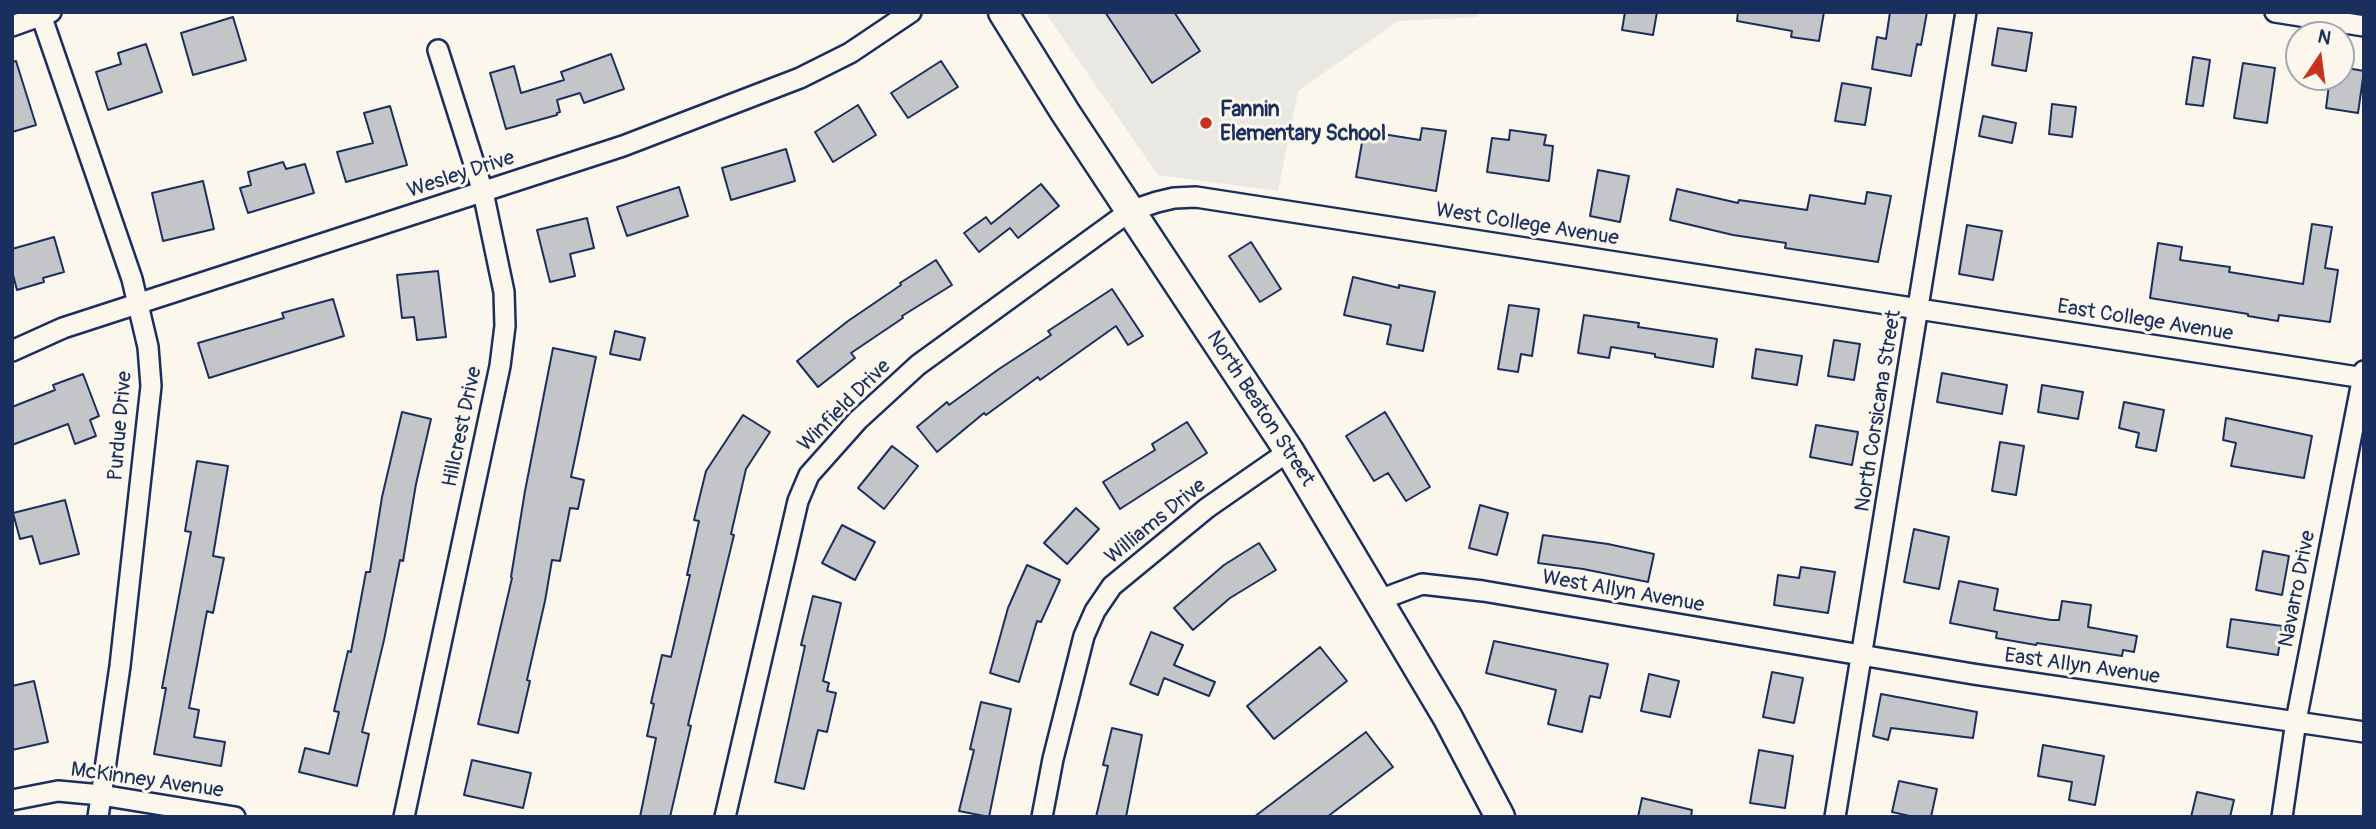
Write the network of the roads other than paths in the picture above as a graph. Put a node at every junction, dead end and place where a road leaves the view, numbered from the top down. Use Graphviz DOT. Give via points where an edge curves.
graph roads {
  1 [pos="911,12"];
  2 [pos="1003,12"];
  3 [pos="1966,12"];
  4 [pos="2275,12"];
  5 [pos="44,13"];
  6 [pos="12,26"];
  7 [pos="2364,26"];
  8 [pos="438,50"];
  9 [pos="484,191"];
  10 [pos="1130,211"];
  11 [pos="138,304"];
  12 [pos="1919,310"];
  13 [pos="12,351"];
  14 [pos="2363,376"];
  15 [pos="1289,451"];
  16 [pos="1379,600"];
  17 [pos="1862,654"];
  18 [pos="2296,721"];
  19 [pos="2364,732"];
  20 [pos="101,795"];
  21 [pos="12,800"];
  22 [pos="98,817"];
  23 [pos="235,817"];
  24 [pos="404,817"];
  25 [pos="725,817"];
  26 [pos="1042,817"];
  27 [pos="1500,817"];
  28 [pos="1835,817"];
  29 [pos="2282,817"];
  1 -- 9 [label="street, Wesley Drive" via="850,53 800,78 623,146"];
  2 -- 10 [label="main road, North Beaton Street"];
  3 -- 12 [label="street, North Corsicana Street"];
  4 -- 7 [label="street"];
  5 -- 6 [label="street"];
  5 -- 11 [label="street, Purdue Drive"];
  8 -- 9 [label="street, Hillcrest Drive"];
  9 -- 11 [label="street, Wesley Drive"];
  9 -- 24 [label="street, Hillcrest Drive" via="506,326"];
  10 -- 12 [label="street, West College Avenue" via="1174,198 1196,197"];
  10 -- 15 [label="main road, North Beaton Street"];
  10 -- 25 [label="street, Winfield Drive" via="918,365 858,420 809,475 797,501"];
  11 -- 13 [label="street, Wesley Drive" via="63,328"];
  11 -- 20 [label="street, Purdue Drive" via="151,386"];
  12 -- 14 [label="street, East College Avenue"];
  12 -- 17 [label="street, North Corsicana Street"];
  14 -- 18 [label="street, Navarro Drive"];
  15 -- 16 [label="main road, North Beaton Street"];
  15 -- 26 [label="street, Williams Drive" via="1207,508 1106,594 1084,636"];
  16 -- 17 [label="street, West Allyn Avenue" via="1422,584"];
  16 -- 27 [label="main road, North Beaton Street"];
  17 -- 18 [label="street, East Allyn Avenue"];
  17 -- 28 [label="street, North Corsicana Street"];
  18 -- 19 [label="street, East Allyn Avenue"];
  18 -- 29 [label="street, Navarro Drive"];
  20 -- 21 [label="street, McKinney Avenue" via="58,791"];
  20 -- 22 [label="street, Purdue Drive"];
  20 -- 23 [label="street, McKinney Avenue"];
}
